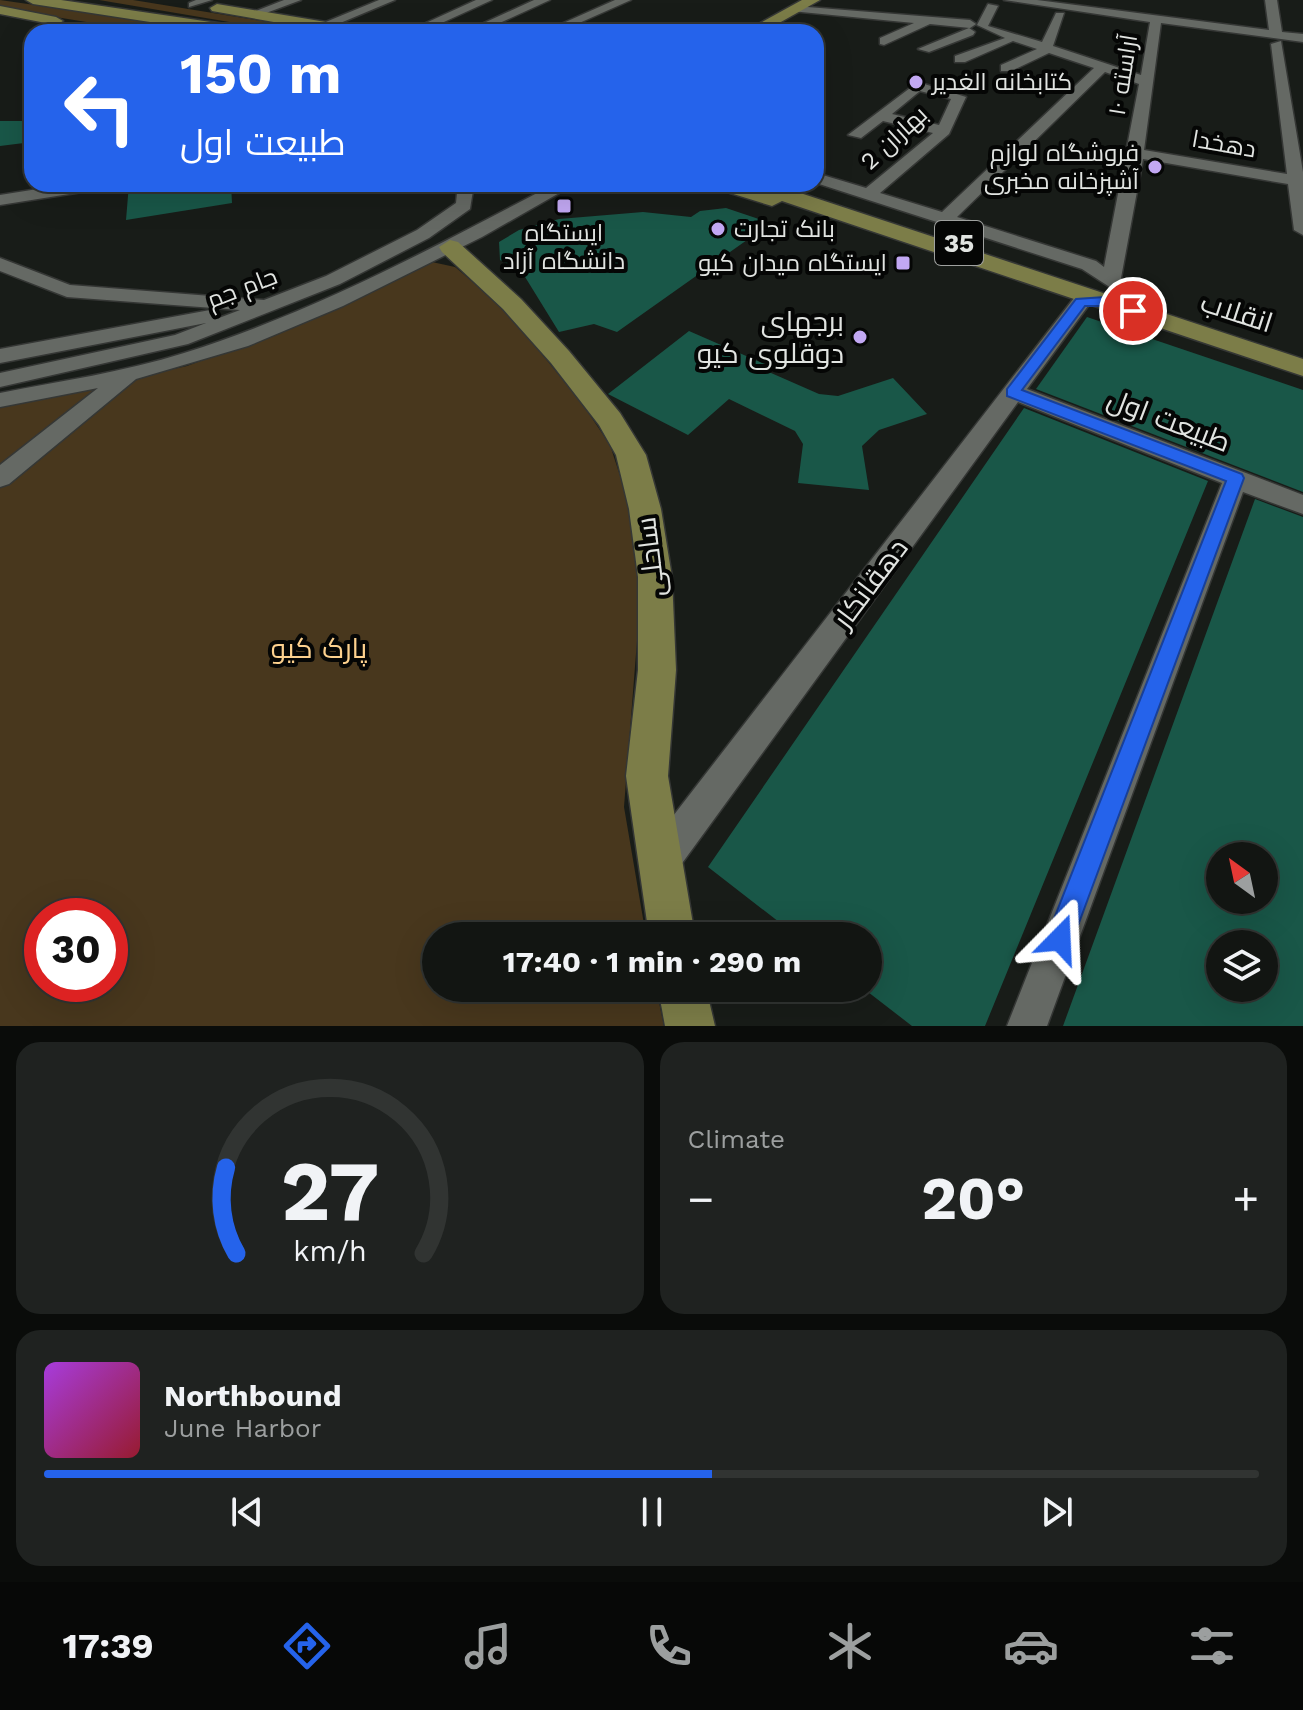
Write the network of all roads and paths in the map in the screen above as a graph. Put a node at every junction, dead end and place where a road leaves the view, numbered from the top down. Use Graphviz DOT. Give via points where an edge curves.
graph roads {
  1 [pos="33,0"];
  2 [pos="81,0"];
  3 [pos="295,0"];
  4 [pos="389,0"];
  5 [pos="544,0"];
  6 [pos="625,0"];
  7 [pos="813,0"];
  8 [pos="1010,0"];
  9 [pos="1271,0"];
  10 [pos="192,2"];
  11 [pos="481,2"];
  12 [pos="791,5"];
  13 [pos="1092,5"];
  14 [pos="992,6"];
  15 [pos="0,10"];
  16 [pos="516,12"];
  17 [pos="254,14"];
  18 [pos="1060,16"];
  19 [pos="933,19"];
  20 [pos="1156,19"];
  21 [pos="70,24"];
  22 [pos="192,24"];
  23 [pos="225,24"];
  24 [pos="311,24"];
  25 [pos="327,24"];
  26 [pos="430,24"];
  27 [pos="488,24"];
  28 [pos="568,24"];
  29 [pos="754,24"];
  30 [pos="976,29"];
  31 [pos="1303,38"];
  32 [pos="1277,39"];
  33 [pos="884,41"];
  34 [pos="1007,41"];
  35 [pos="924,49"];
  36 [pos="1045,50"];
  37 [pos="1006,68"];
  38 [pos="1102,68"];
  39 [pos="1145,81"];
  40 [pos="930,89"];
  41 [pos="881,116"];
  42 [pos="944,131"];
  43 [pos="856,135"];
  44 [pos="1136,153"];
  45 [pos="824,180"];
  46 [pos="1300,181"];
  47 [pos="824,189"];
  48 [pos="50,192"];
  49 [pos="465,192"];
  50 [pos="549,192"];
  51 [pos="748,192"];
  52 [pos="778,192"];
  53 [pos="800,192"];
  54 [pos="869,194"];
  55 [pos="0,200"];
  56 [pos="946,218"];
  57 [pos="1303,230"];
  58 [pos="436,241"];
  59 [pos="0,264"];
  60 [pos="1099,295"];
  61 [pos="1142,302"];
  62 [pos="269,306"];
  63 [pos="1303,352"];
  64 [pos="0,356"];
  65 [pos="1303,368"];
  66 [pos="130,373"];
  67 [pos="0,380"];
  68 [pos="1013,392"];
  69 [pos="0,400"];
  70 [pos="0,478"];
  71 [pos="1236,478"];
  72 [pos="1303,505"];
  73 [pos="659,864"];
  74 [pos="669,922"];
  75 [pos="685,1002"];
  76 [pos="690,1026"];
  77 [pos="1027,1026"];
  1 -- 22 [label="main road"];
  2 -- 23 [label="main road"];
  3 -- 17 [label="street"];
  4 -- 25 [label="street"];
  5 -- 16 [label="street"];
  6 -- 28 [label="street"];
  7 -- 12 [label="main road"];
  8 -- 13 [label="street"];
  9 -- 32 [label="street"];
  10 -- 17 [label="main road"];
  11 -- 16 [label="street"];
  11 -- 26 [label="street"];
  12 -- 19 [label="street"];
  12 -- 29 [label="main road"];
  13 -- 20 [label="street"];
  14 -- 30 [label="street"];
  15 -- 21 [label="main road"];
  16 -- 27 [label="street"];
  17 -- 24 [label="main road"];
  18 -- 36 [label="street"];
  19 -- 30 [label="street"];
  19 -- 33 [label="street"];
  20 -- 32 [label="street" via="1174,16"];
  20 -- 39 [label="street, آراسته ۱۰"];
  30 -- 34 [label="street"];
  30 -- 35 [label="street"];
  30 -- 36 [label="street"];
  31 -- 32 [label="street"];
  32 -- 46 [label="street"];
  34 -- 36 [label="street"];
  34 -- 40 [label="street"];
  36 -- 37 [label="street"];
  36 -- 38 [label="street"];
  38 -- 39 [label="street"];
  38 -- 56 [label="street"];
  39 -- 44 [label="street, آراسته ۱۰"];
  40 -- 41 [label="street, بهاران 2" via="918,86"];
  40 -- 42 [label="street, بهاران 2" via="959,97"];
  41 -- 42 [label="street"];
  41 -- 43 [label="street, بهاران 2"];
  42 -- 54 [label="street, بهاران 2"];
  44 -- 46 [label="street, دهخدا"];
  44 -- 60 [label="street, آراسته ۱۰"];
  45 -- 54 [label="street"];
  46 -- 57 [label="street"];
  47 -- 61 [label="main road" via="1078,272"];
  48 -- 55 [label="street"];
  49 -- 58 [label="street, جام جم" via="464,205"];
  50 -- 58 [label="street"];
  51 -- 60 [label="main road"];
  52 -- 60 [label="main road, 35"];
  53 -- 61 [label="main road, 35"];
  54 -- 56 [label="street"];
  56 -- 60 [label="street" via="1089,265"];
  58 -- 62 [label="street, جام جم"];
  58 -- 66 [label="street, جام جم" via="297,320"];
  58 -- 73 [label="main road, ساحلی" via="512,304 610,420 631,455 655,577 657,670 647,776"];
  59 -- 62 [label="street" via="67,291"];
  60 -- 61 [label="street"];
  60 -- 65 [label="main road, انقلاب / 35"];
  60 -- 68 [label="street, دهقانکار"];
  61 -- 63 [label="main road, انقلاب / 35"];
  62 -- 64 [label="street"];
  62 -- 67 [label="street, جام جم" via="181,340"];
  66 -- 69 [label="street, جام جم"];
  66 -- 70 [label="street"];
  68 -- 71 [label="street, طبیعت اول"];
  68 -- 73 [label="street, دهقانکار"];
  71 -- 72 [label="street, طبیعت اول"];
  71 -- 77 [label="street"];
  73 -- 74 [label="main road, ساحلی"];
  75 -- 76 [label="main road"];
}
